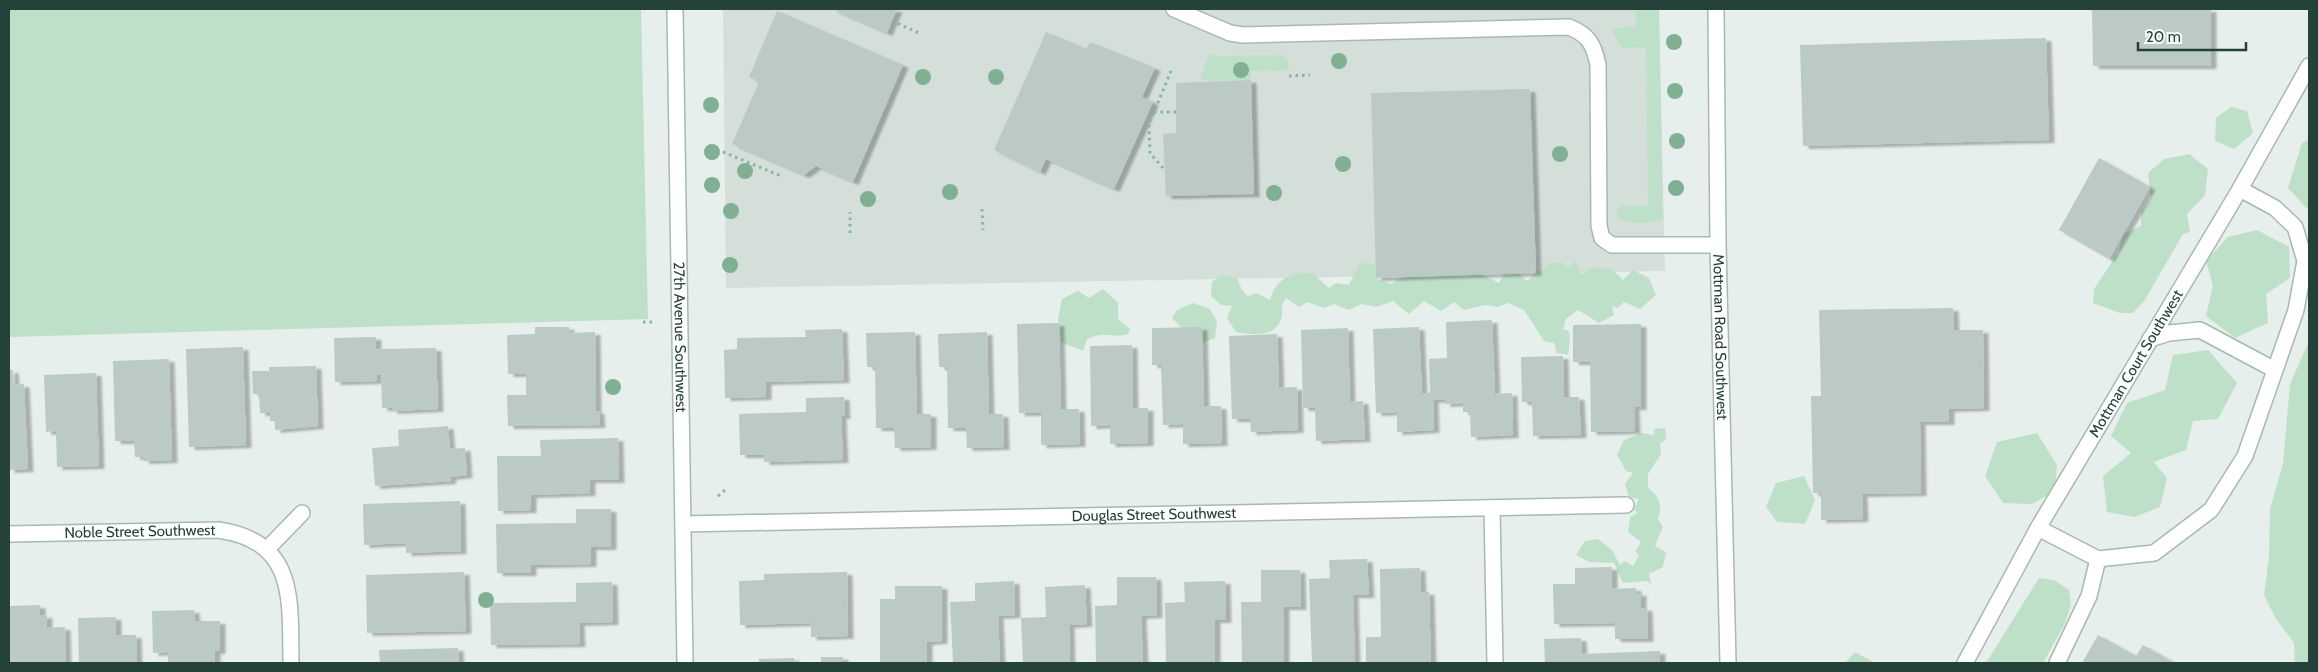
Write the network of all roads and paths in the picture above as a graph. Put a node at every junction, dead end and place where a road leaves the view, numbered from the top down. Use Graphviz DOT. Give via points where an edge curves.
graph roads {
  1 [pos="675,9"];
  2 [pos="1174,9"];
  3 [pos="1716,9"];
  4 [pos="892,21"];
  5 [pos="921,34"];
  6 [pos="2309,66"];
  7 [pos="1170,71"];
  8 [pos="1310,75"];
  9 [pos="1289,76"];
  10 [pos="1154,112"];
  11 [pos="1176,112"];
  12 [pos="723,152"];
  13 [pos="1163,168"];
  14 [pos="781,176"];
  15 [pos="2240,189"];
  16 [pos="982,209"];
  17 [pos="850,212"];
  18 [pos="982,230"];
  19 [pos="850,233"];
  20 [pos="1718,246"];
  21 [pos="2150,340"];
  22 [pos="2275,370"];
  23 [pos="1626,505"];
  24 [pos="1492,508"];
  25 [pos="302,513"];
  26 [pos="683,524"];
  27 [pos="2038,528"];
  28 [pos="9,534"];
  29 [pos="267,549"];
  30 [pos="2098,559"];
  31 [pos="291,663"];
  32 [pos="685,663"];
  33 [pos="1496,663"];
  34 [pos="1728,663"];
  35 [pos="1965,663"];
  36 [pos="2057,663"];
  1 -- 26 [label="street, 27th Avenue Southwest"];
  2 -- 20 [label="street" via="1230,33 1243,35 1569,27 1584,33 1594,46 1598,65 1599,226 1602,238 1612,245"];
  3 -- 20 [label="street, Mottman Road Southwest"];
  4 -- 5 [label="path"];
  6 -- 15 [label="street, Mottman Court Southwest"];
  7 -- 10 [label="path"];
  8 -- 9 [label="path"];
  10 -- 11 [label="path"];
  10 -- 13 [label="path" via="1149,124 1150,153"];
  12 -- 14 [label="path"];
  15 -- 21 [label="street, Mottman Court Southwest"];
  15 -- 22 [label="street" via="2275,208 2295,227 2305,261 2296,310"];
  16 -- 18 [label="path"];
  17 -- 19 [label="path"];
  20 -- 34 [label="street, Mottman Road Southwest"];
  21 -- 22 [label="street" via="2169,333 2200,330"];
  21 -- 27 [label="street, Mottman Court Southwest"];
  22 -- 30 [label="street" via="2245,456 2211,510 2154,553"];
  23 -- 24 [label="street, Douglas Street Southwest"];
  24 -- 26 [label="street, Douglas Street Southwest"];
  24 -- 33 [label="street"];
  25 -- 29 [label="street"];
  26 -- 32 [label="street, 27th Avenue Southwest"];
  27 -- 30 [label="street"];
  27 -- 35 [label="street, Mottman Court Southwest"];
  28 -- 29 [label="street, Noble Street Southwest" via="218,530 255,539"];
  29 -- 31 [label="street" via="278,564 290,602"];
  30 -- 36 [label="street" via="2089,596"];
}
